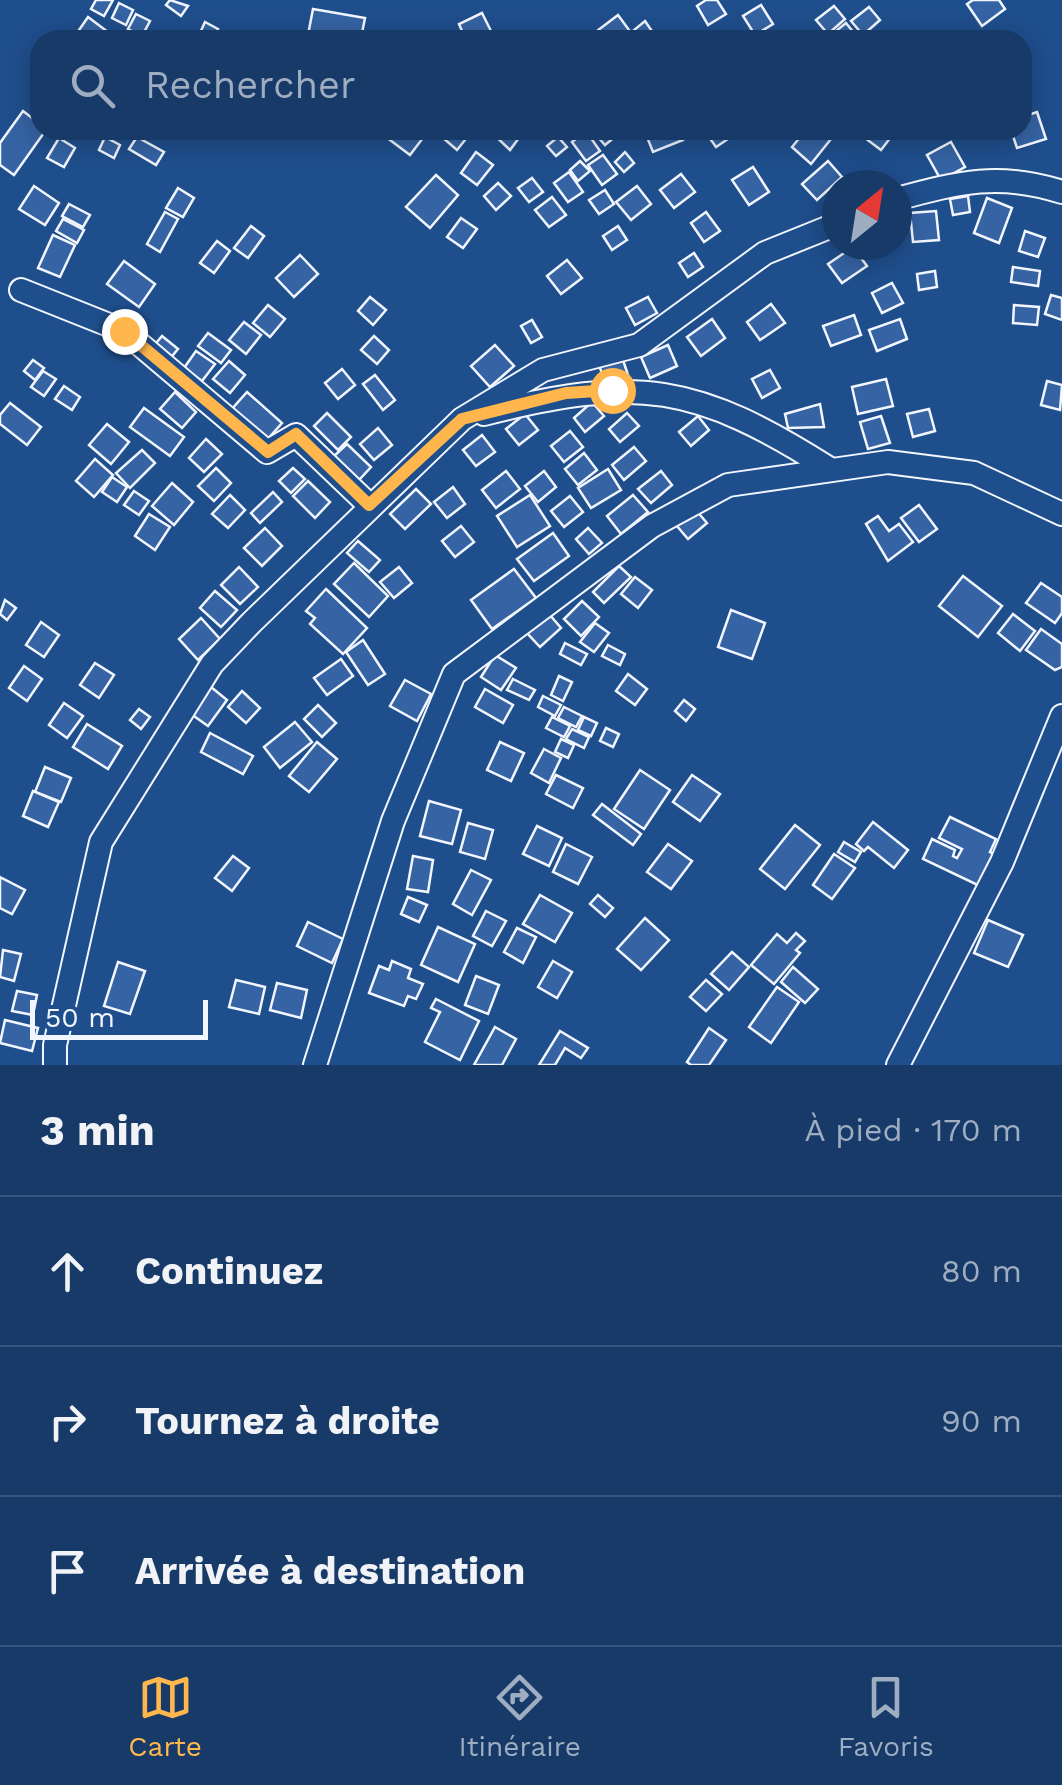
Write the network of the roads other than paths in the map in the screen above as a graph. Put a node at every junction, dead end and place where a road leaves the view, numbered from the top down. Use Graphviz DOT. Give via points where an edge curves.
graph roads {
  1 [pos="1062,192"];
  2 [pos="912,196"];
  3 [pos="822,230"];
  4 [pos="21,290"];
  5 [pos="462,419"];
  6 [pos="830,469"];
  7 [pos="369,505"];
  8 [pos="1062,514"];
  9 [pos="1062,716"];
  10 [pos="55,1065"];
  11 [pos="315,1065"];
  12 [pos="898,1065"];
  1 -- 2 [label="street" via="1021,178 983,179"];
  3 -- 5 [label="street" via="765,253 639,345 543,370"];
  4 -- 7 [label="street" via="124,331 268,452 296,434"];
  5 -- 6 [label="street" via="566,393 664,394 702,400"];
  5 -- 7 [label="street"];
  6 -- 8 [label="street" via="888,462 974,473"];
  6 -- 11 [label="street" via="728,485 652,526 454,674 393,820"];
  7 -- 10 [label="street" via="212,664 101,842"];
  9 -- 12 [label="street" via="1002,862"];
}
